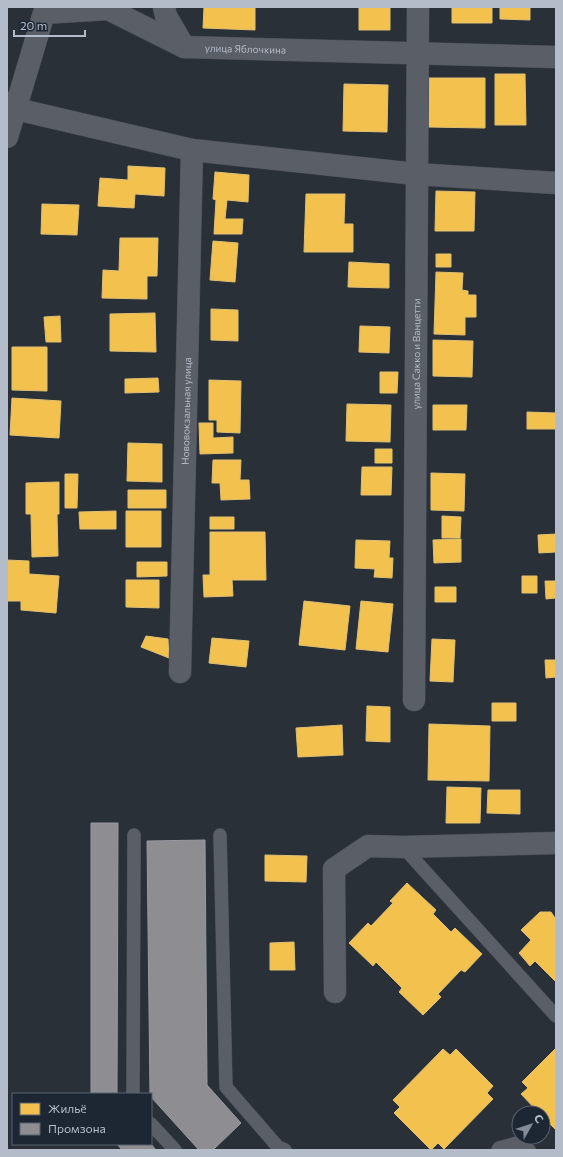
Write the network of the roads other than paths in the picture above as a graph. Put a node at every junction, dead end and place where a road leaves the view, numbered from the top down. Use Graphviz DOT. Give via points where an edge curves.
graph roads {
  1 [pos="164,7"];
  2 [pos="418,7"];
  3 [pos="44,10"];
  4 [pos="184,47"];
  5 [pos="418,53"];
  6 [pos="556,57"];
  7 [pos="12,106"];
  8 [pos="7,137"];
  9 [pos="192,150"];
  10 [pos="416,174"];
  11 [pos="556,183"];
  12 [pos="180,672"];
  13 [pos="414,700"];
  14 [pos="134,835"];
  15 [pos="220,835"];
  16 [pos="556,843"];
  17 [pos="403,848"];
  18 [pos="335,992"];
  19 [pos="556,1016"];
  20 [pos="133,1093"];
  21 [pos="152,1125"];
  22 [pos="280,1149"];
  23 [pos="174,1150"];
  24 [pos="498,1150"];
  25 [pos="529,1150"];
  1 -- 4 [label="street" via="166,16"];
  2 -- 5 [label="street, улица Сакко и Ванцетти"];
  3 -- 4 [label="street, улица Яблочкина" via="108,9"];
  3 -- 7 [label="street, улица Яблочкина"];
  4 -- 5 [label="street, улица Яблочкина"];
  5 -- 6 [label="street, улица Яблочкина"];
  5 -- 10 [label="street, улица Сакко и Ванцетти"];
  7 -- 8 [label="street, улица Яблочкина"];
  7 -- 9 [label="street"];
  9 -- 10 [label="street"];
  9 -- 12 [label="street, Нововокзальная улица"];
  10 -- 11 [label="street"];
  10 -- 13 [label="street, улица Сакко и Ванцетти"];
  14 -- 20 [label="lane"];
  15 -- 22 [label="lane" via="226,1088"];
  16 -- 17 [label="street"];
  17 -- 18 [label="street" via="368,846 334,869"];
  17 -- 19 [label="lane"];
  21 -- 23 [label="lane"];
  24 -- 25 [label="lane" via="517,1143"];
}
